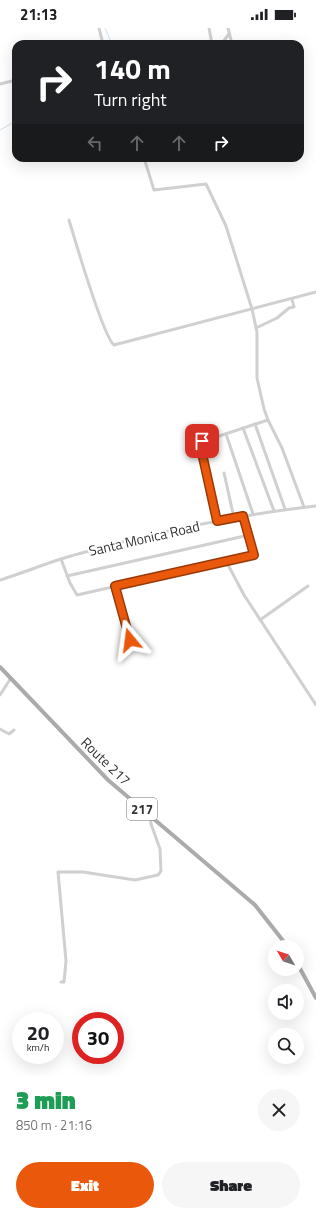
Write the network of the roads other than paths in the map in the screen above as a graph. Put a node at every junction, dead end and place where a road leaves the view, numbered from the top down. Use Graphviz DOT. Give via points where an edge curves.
graph roads {
  1 [pos="99,28"];
  2 [pos="209,28"];
  3 [pos="228,28"];
  4 [pos="229,34"];
  5 [pos="102,40"];
  6 [pos="211,40"];
  7 [pos="224,40"];
  8 [pos="231,40"];
  9 [pos="12,81"];
  10 [pos="0,84"];
  11 [pos="145,162"];
  12 [pos="69,220"];
  13 [pos="316,292"];
  14 [pos="292,299"];
  15 [pos="252,309"];
  16 [pos="256,328"];
  17 [pos="268,420"];
  18 [pos="255,424"];
  19 [pos="243,428"];
  20 [pos="226,434"];
  21 [pos="224,473"];
  22 [pos="316,506"];
  23 [pos="304,507"];
  24 [pos="285,509"];
  25 [pos="274,510"];
  26 [pos="253,514"];
  27 [pos="243,516"];
  28 [pos="234,518"];
  29 [pos="217,521"];
  30 [pos="249,535"];
  31 [pos="61,559"];
  32 [pos="226,561"];
  33 [pos="67,576"];
  34 [pos="0,580"];
  35 [pos="115,586"];
  36 [pos="308,586"];
  37 [pos="260,620"];
  38 [pos="130,640"];
  39 [pos="0,667"];
  40 [pos="10,678"];
  41 [pos="0,695"];
  42 [pos="316,705"];
  43 [pos="0,729"];
  44 [pos="14,730"];
  45 [pos="150,815"];
  46 [pos="282,940"];
  47 [pos="304,975"];
  48 [pos="61,982"];
  49 [pos="316,998"];
  1 -- 5 [label="street"];
  2 -- 6 [label="street"];
  3 -- 4 [label="street"];
  4 -- 7 [label="street"];
  4 -- 8 [label="street"];
  9 -- 10 [label="street"];
  11 -- 15 [label="street" via="154,190 208,185 226,226"];
  12 -- 15 [label="street" via="99,311 114,345"];
  13 -- 14 [label="street"];
  14 -- 15 [label="street"];
  14 -- 16 [label="street" via="294,307"];
  15 -- 16 [label="street"];
  16 -- 17 [label="street" via="257,378"];
  17 -- 18 [label="street"];
  17 -- 23 [label="street" via="282,448"];
  18 -- 19 [label="street"];
  18 -- 24 [label="street"];
  19 -- 20 [label="street"];
  19 -- 25 [label="street"];
  20 -- 26 [label="street"];
  20 -- 29 [label="street" via="202,441 200,444"];
  21 -- 28 [label="street"];
  22 -- 23 [label="street, Santa Monica Road"];
  23 -- 24 [label="street, Santa Monica Road"];
  24 -- 25 [label="street, Santa Monica Road"];
  25 -- 26 [label="street, Santa Monica Road"];
  26 -- 27 [label="street, Santa Monica Road"];
  27 -- 28 [label="street, Santa Monica Road"];
  27 -- 30 [label="street"];
  28 -- 29 [label="street, Santa Monica Road"];
  29 -- 31 [label="street, Santa Monica Road"];
  30 -- 32 [label="street" via="254,555"];
  30 -- 33 [label="street"];
  31 -- 33 [label="street"];
  31 -- 34 [label="street, Santa Monica Road"];
  32 -- 35 [label="street"];
  32 -- 37 [label="street"];
  33 -- 35 [label="street" via="77,595"];
  35 -- 38 [label="street"];
  36 -- 37 [label="street"];
  37 -- 42 [label="street"];
  39 -- 40 [label="main road, Route 217 / 217"];
  40 -- 41 [label="street"];
  40 -- 45 [label="main road, Route 217 / 217" via="108,780"];
  43 -- 44 [label="street" via="7,734"];
  45 -- 46 [label="main road, Route 217 / 217" via="255,905"];
  45 -- 48 [label="street" via="160,848 161,871 158,875 135,880 83,872 58,872 66,961 64,982"];
  47 -- 49 [label="main road"];
}
